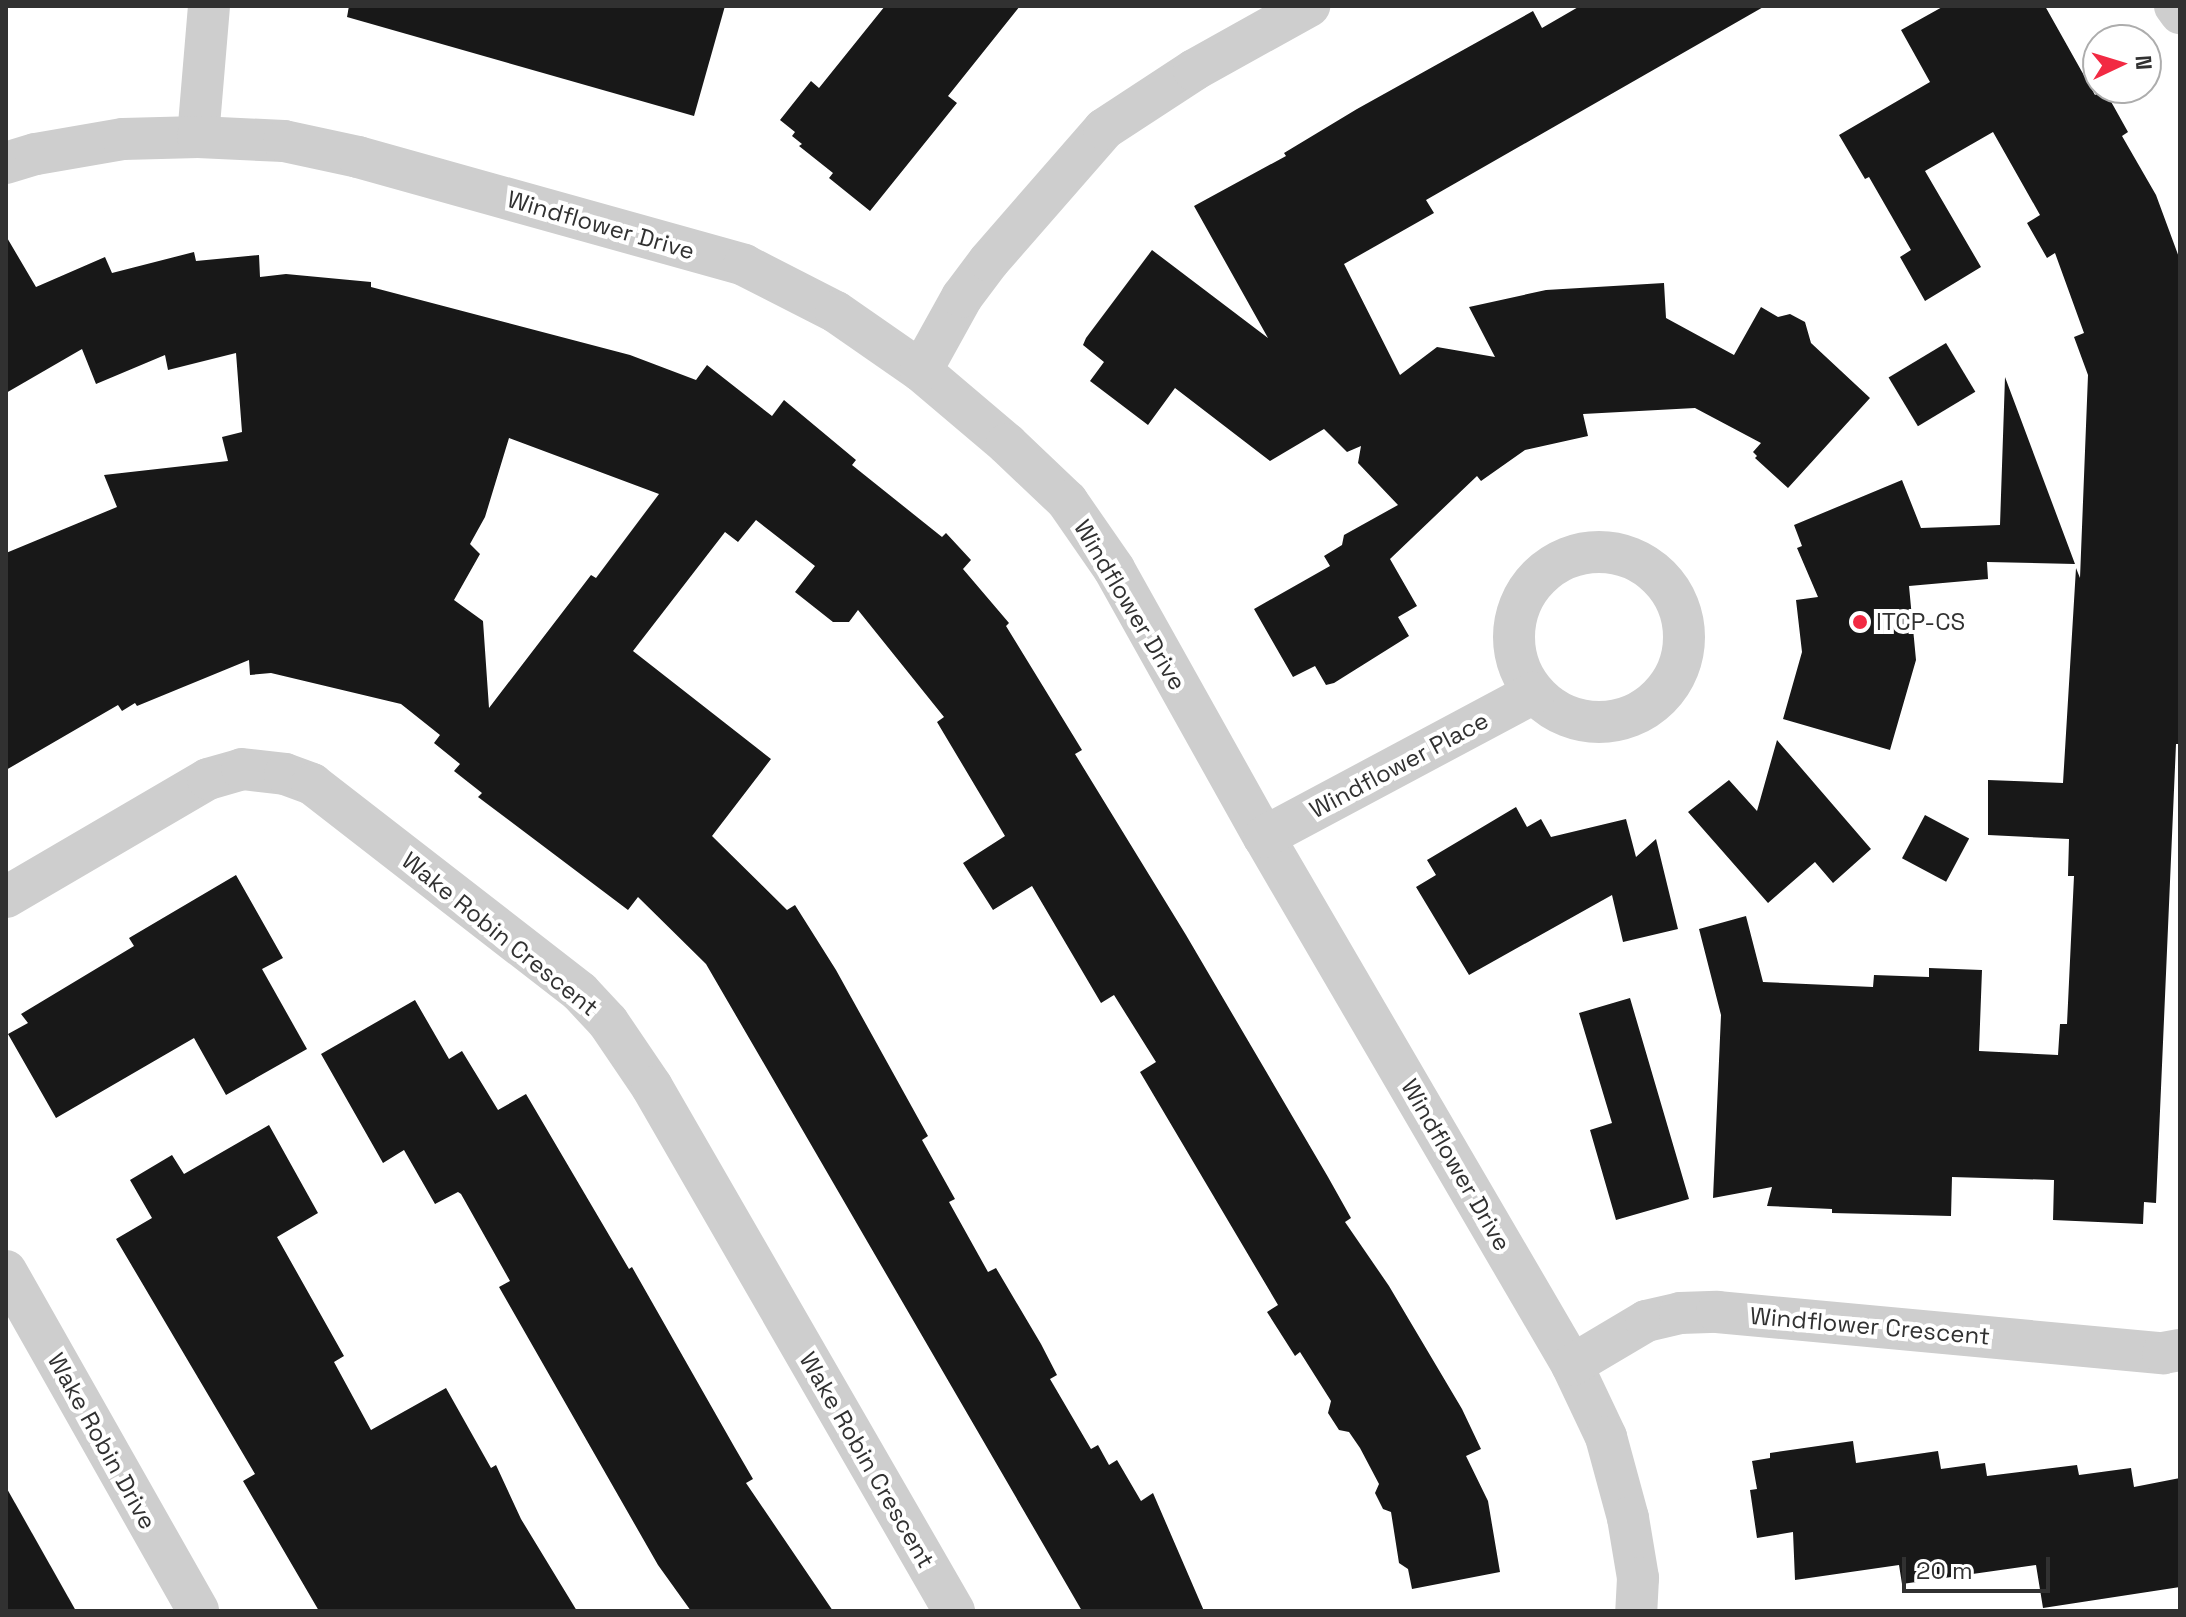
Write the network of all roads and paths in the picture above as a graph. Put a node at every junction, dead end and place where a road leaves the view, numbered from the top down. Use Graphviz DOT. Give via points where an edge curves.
graph roads {
  1 [pos="209,6"];
  2 [pos="1309,6"];
  3 [pos="2175,6"];
  4 [pos="2180,13"];
  5 [pos="198,137"];
  6 [pos="6,163"];
  7 [pos="921,371"];
  8 [pos="1534,693"];
  9 [pos="1264,837"];
  10 [pos="6,897"];
  11 [pos="6,1271"];
  12 [pos="2180,1350"];
  13 [pos="1572,1365"];
  14 [pos="198,1611"];
  15 [pos="954,1611"];
  16 [pos="1636,1611"];
  1 -- 5 [label="street"];
  2 -- 7 [label="street" via="1194,70 1104,129 989,261 962,297"];
  3 -- 4 [label="street"];
  5 -- 6 [label="street, Windflower Drive" via="123,139"];
  5 -- 7 [label="street, Windflower Drive" via="284,141 358,157 744,265 836,312"];
  7 -- 9 [label="street, Windflower Drive" via="1067,501 1114,569"];
  8 -- 8 [label="street" via="1557,711 1585,721 1614,721 1642,710 1665,691 1680,665 1684,636 1679,607 1664,582 1644,564 1619,553 1593,551 1566,558 1543,572 1526,592 1516,617 1514,644 1520,670"];
  8 -- 9 [label="street, Windflower Place"];
  9 -- 13 [label="street, Windflower Drive"];
  10 -- 15 [label="street, Wake Robin Crescent" via="208,779 242,769 285,774 312,784 580,992 608,1022 652,1087"];
  11 -- 14 [label="street, Wake Robin Drive"];
  12 -- 13 [label="street, Windflower Crescent" via="2163,1353 1692,1312 1646,1321"];
  13 -- 16 [label="street, Windflower Drive" via="1606,1437 1628,1518 1638,1578"];
}
